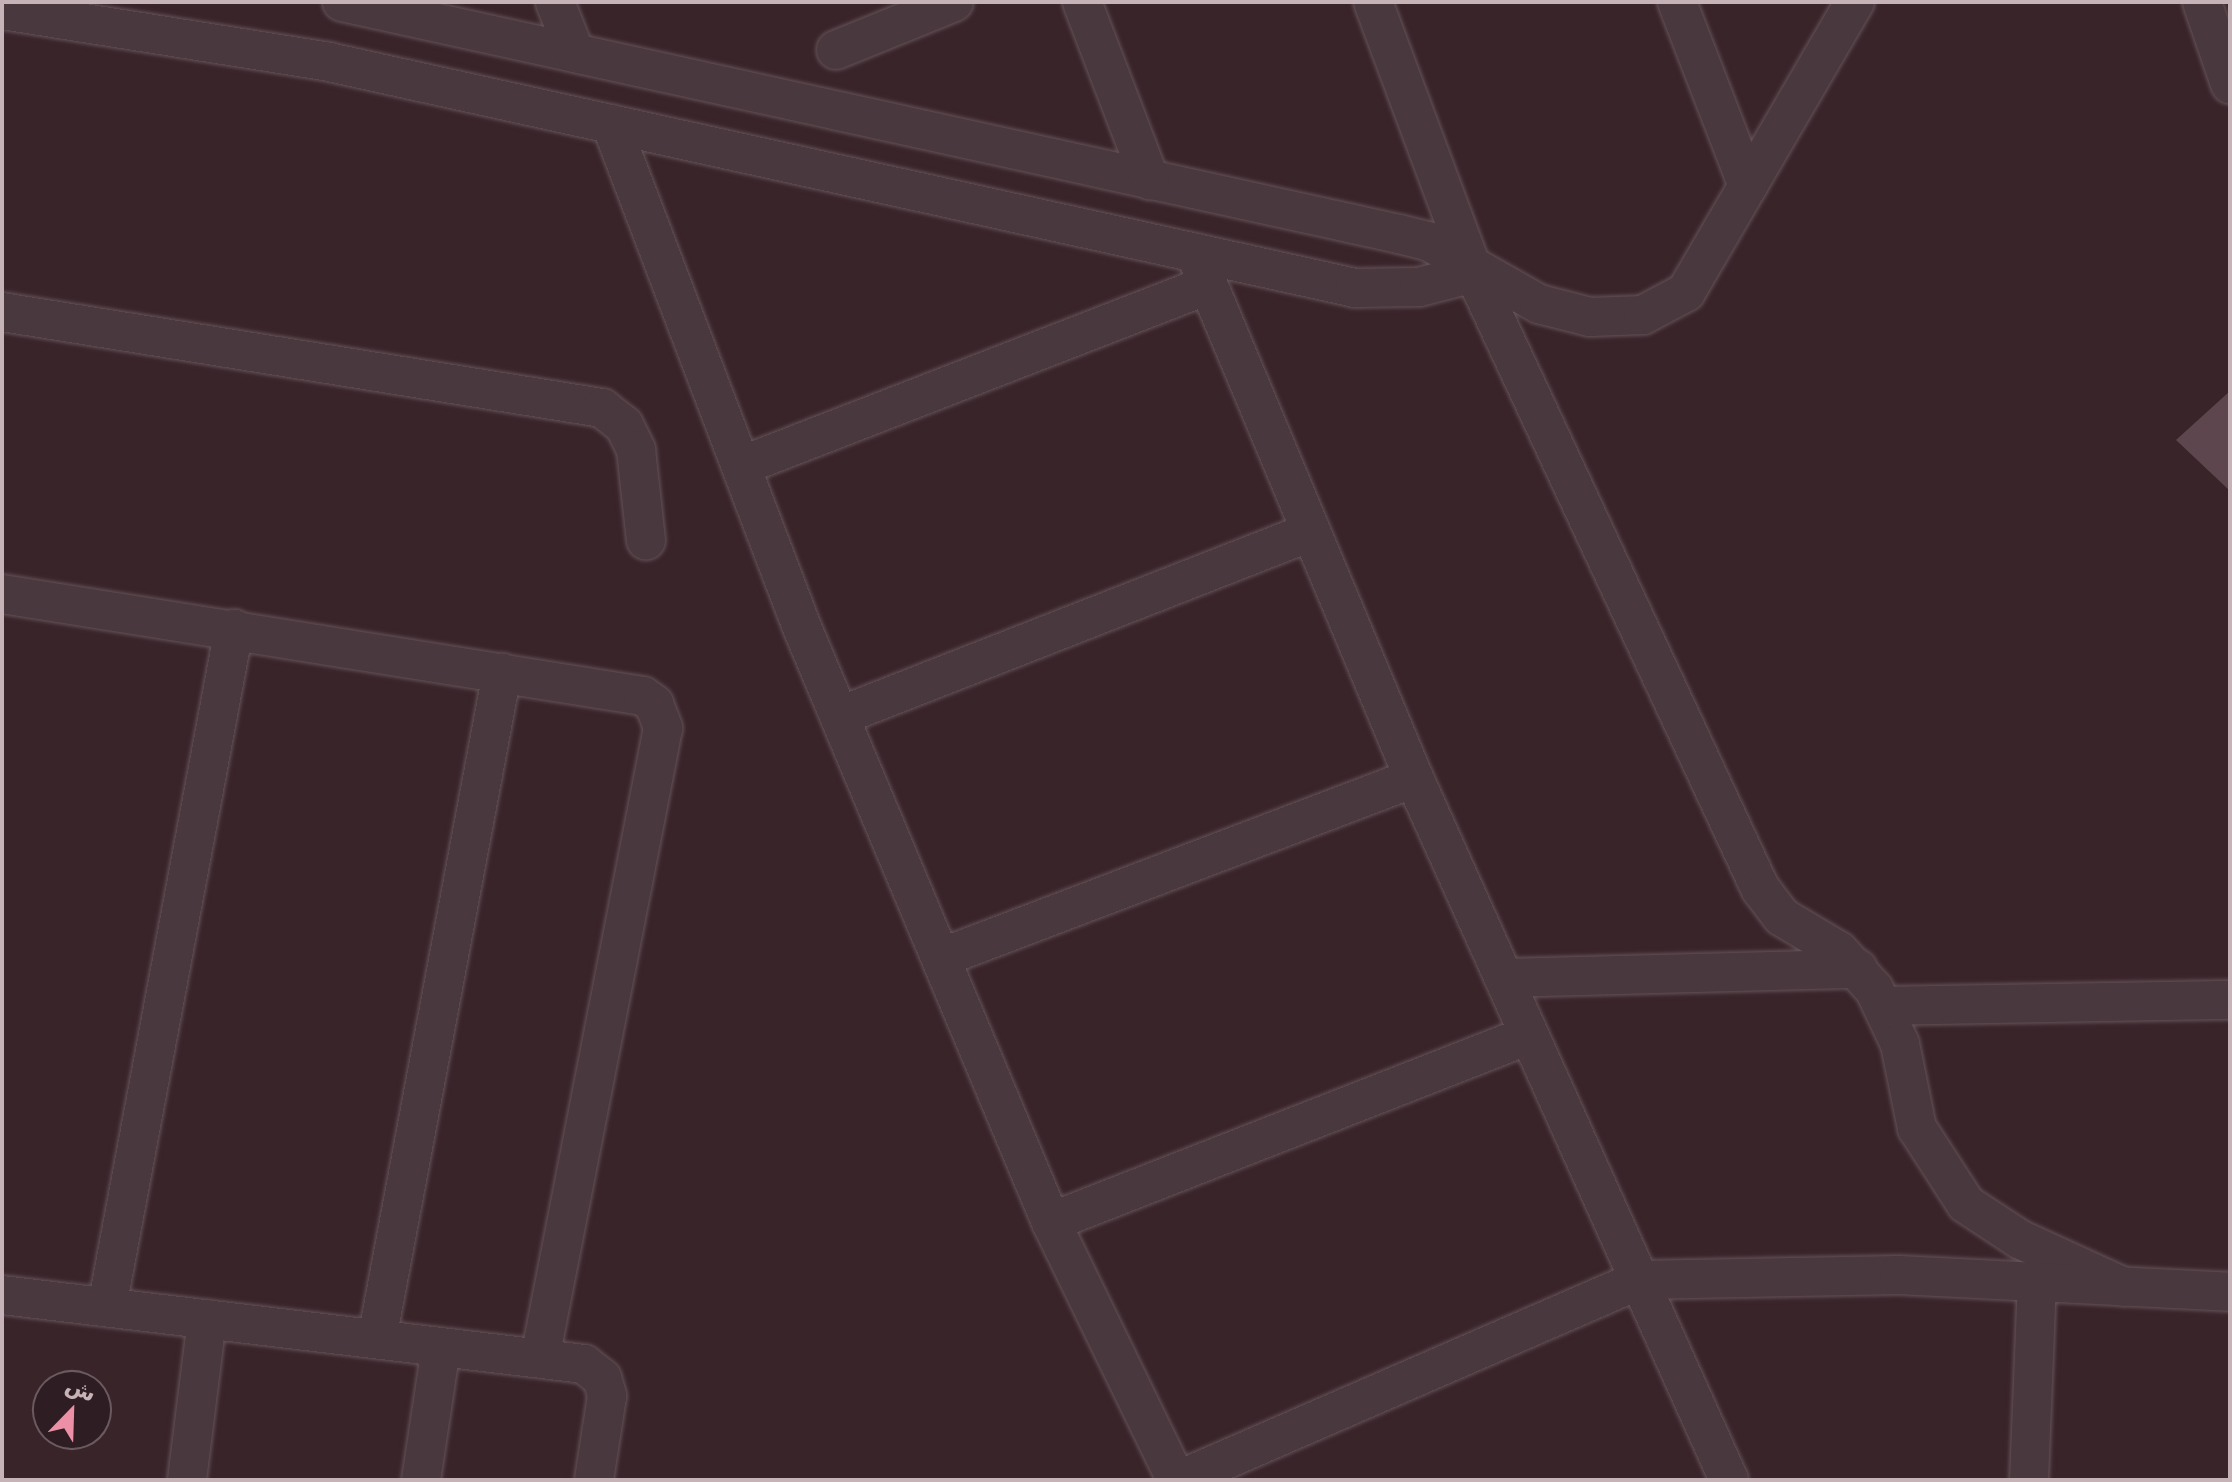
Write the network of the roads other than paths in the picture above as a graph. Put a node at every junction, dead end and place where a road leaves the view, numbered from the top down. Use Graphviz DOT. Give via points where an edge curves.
graph roads {
  1 [pos="342,2"];
  2 [pos="555,2"];
  3 [pos="954,2"];
  4 [pos="1082,2"];
  5 [pos="1373,2"];
  6 [pos="1677,2"];
  7 [pos="1855,2"];
  8 [pos="2,10"];
  9 [pos="2213,21"];
  10 [pos="836,50"];
  11 [pos="575,53"];
  12 [pos="329,62"];
  13 [pos="2230,84"];
  14 [pos="611,124"];
  15 [pos="1150,180"];
  16 [pos="1748,186"];
  17 [pos="1201,269"];
  18 [pos="1474,273"];
  19 [pos="2,312"];
  20 [pos="741,466"];
  21 [pos="1310,532"];
  22 [pos="646,540"];
  23 [pos="2,594"];
  24 [pos="234,629"];
  25 [pos="502,673"];
  26 [pos="840,716"];
  27 [pos="1414,778"];
  28 [pos="943,957"];
  29 [pos="1858,969"];
  30 [pos="1504,978"];
  31 [pos="2230,1000"];
  32 [pos="1883,1006"];
  33 [pos="1529,1035"];
  34 [pos="1051,1222"];
  35 [pos="1639,1280"];
  36 [pos="2037,1282"];
  37 [pos="2124,1287"];
  38 [pos="2230,1292"];
  39 [pos="2,1295"];
  40 [pos="107,1307"];
  41 [pos="207,1319"];
  42 [pos="377,1339"];
  43 [pos="441,1347"];
  44 [pos="540,1358"];
  45 [pos="187,1480"];
  46 [pos="421,1480"];
  47 [pos="594,1480"];
  48 [pos="1178,1480"];
  49 [pos="1729,1480"];
  50 [pos="2029,1480"];
  1 -- 11 [label="street"];
  1 -- 12 [label="street"];
  2 -- 11 [label="street"];
  3 -- 10 [label="street"];
  4 -- 15 [label="street"];
  5 -- 18 [label="street"];
  6 -- 16 [label="street"];
  7 -- 16 [label="street"];
  8 -- 12 [label="street"];
  9 -- 13 [label="street"];
  11 -- 15 [label="street"];
  12 -- 14 [label="street"];
  14 -- 17 [label="street"];
  14 -- 20 [label="street"];
  15 -- 18 [label="street" via="1428,241"];
  16 -- 18 [label="street" via="1686,292 1643,315 1590,317 1539,304"];
  17 -- 18 [label="street" via="1355,288 1419,287"];
  17 -- 20 [label="street"];
  17 -- 21 [label="street"];
  18 -- 29 [label="street" via="1760,888 1782,917"];
  19 -- 22 [label="street" via="602,408 624,425 636,450"];
  20 -- 26 [label="street"];
  21 -- 26 [label="street"];
  21 -- 27 [label="street"];
  23 -- 24 [label="street"];
  24 -- 25 [label="street"];
  24 -- 40 [label="street"];
  25 -- 42 [label="street"];
  25 -- 44 [label="street" via="643,696 663,728"];
  26 -- 28 [label="street"];
  27 -- 28 [label="street"];
  27 -- 30 [label="street"];
  28 -- 34 [label="street"];
  29 -- 30 [label="street"];
  29 -- 32 [label="street"];
  30 -- 33 [label="street"];
  31 -- 32 [label="street"];
  32 -- 37 [label="street" via="1900,1044 1917,1128 1955,1192 1991,1224"];
  33 -- 34 [label="street"];
  33 -- 35 [label="street"];
  34 -- 48 [label="street"];
  35 -- 36 [label="street" via="1899,1275"];
  35 -- 48 [label="street"];
  35 -- 49 [label="street"];
  36 -- 37 [label="street"];
  36 -- 50 [label="street"];
  37 -- 38 [label="street"];
  39 -- 40 [label="street"];
  40 -- 41 [label="street"];
  41 -- 42 [label="street"];
  41 -- 45 [label="street"];
  42 -- 43 [label="street"];
  43 -- 44 [label="street"];
  43 -- 46 [label="street"];
  44 -- 47 [label="street" via="584,1364 602,1378 607,1396"];
}
